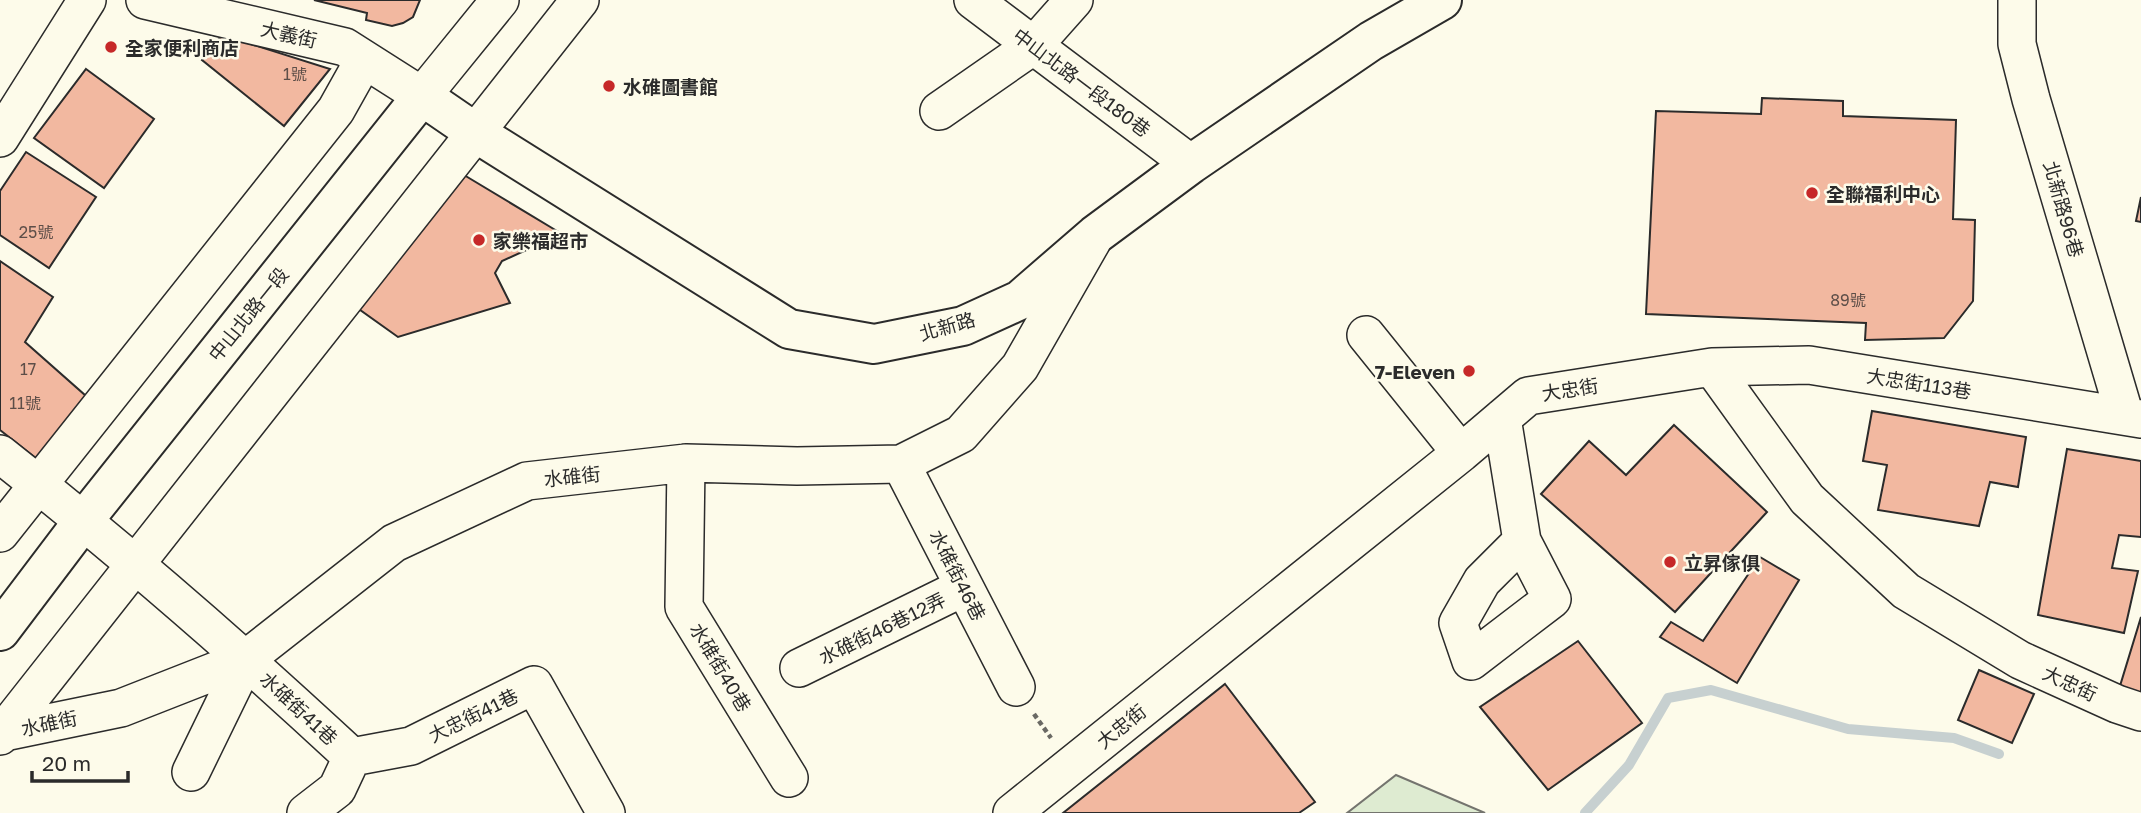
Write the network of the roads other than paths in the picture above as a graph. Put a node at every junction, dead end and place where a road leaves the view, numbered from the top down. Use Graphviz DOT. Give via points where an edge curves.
graph roads {
  1 [pos="88,0"];
  2 [pos="145,0"];
  3 [pos="500,0"];
  4 [pos="580,0"];
  5 [pos="973,0"];
  6 [pos="1074,0"];
  7 [pos="1442,0"];
  8 [pos="2017,0"];
  9 [pos="1034,45"];
  10 [pos="364,60"];
  11 [pos="422,96"];
  12 [pos="939,111"];
  13 [pos="476,133"];
  14 [pos="0,138"];
  15 [pos="1191,164"];
  16 [pos="1095,235"];
  17 [pos="1366,335"];
  18 [pos="1712,367"];
  19 [pos="2133,417"];
  20 [pos="1502,418"];
  21 [pos="0,453"];
  22 [pos="1461,453"];
  23 [pos="686,463"];
  24 [pos="901,464"];
  25 [pos="39,484"];
  26 [pos="84,520"];
  27 [pos="0,533"];
  28 [pos="1522,541"];
  29 [pos="135,564"];
  30 [pos="964,587"];
  31 [pos="0,631"];
  32 [pos="246,659"];
  33 [pos="799,668"];
  34 [pos="1016,687"];
  35 [pos="2141,712"];
  36 [pos="1,734"];
  37 [pos="352,757"];
  38 [pos="191,772"];
  39 [pos="789,778"];
  40 [pos="306,813"];
  41 [pos="606,813"];
  42 [pos="1012,813"];
  1 -- 14 [label="street"];
  2 -- 10 [label="street, 大義街" via="345,47"];
  3 -- 11 [label="street, 中山北路一段"];
  4 -- 13 [label="street"];
  5 -- 9 [label="street, 中山北路一段180巷"];
  6 -- 9 [label="street"];
  7 -- 15 [label="main road, 北新路" via="1371,41"];
  8 -- 19 [label="street, 北新路96巷" via="2020,55"];
  9 -- 12 [label="street"];
  9 -- 15 [label="street, 中山北路一段180巷"];
  10 -- 11 [label="street, 大義街"];
  10 -- 25 [label="street" via="335,110"];
  11 -- 13 [label="main road, 北新路"];
  11 -- 26 [label="main road, 中山北路一段"];
  13 -- 16 [label="main road, 北新路" via="789,329 874,344 963,326 1020,300"];
  13 -- 29 [label="street"];
  15 -- 16 [label="main road, 北新路"];
  16 -- 24 [label="street, 水碓街" via="1020,367 961,434"];
  17 -- 22 [label="street"];
  18 -- 19 [label="street, 大忠街113巷" via="1809,365"];
  18 -- 20 [label="street, 大忠街" via="1528,396"];
  18 -- 35 [label="street, 大忠街" via="1807,499 1906,591 2020,660"];
  20 -- 22 [label="street, 大忠街"];
  20 -- 28 [label="street"];
  21 -- 25 [label="street, 水碓街41巷"];
  22 -- 42 [label="street, 大忠街"];
  23 -- 24 [label="street, 水碓街"];
  23 -- 32 [label="street, 水碓街" via="527,481 394,543"];
  23 -- 39 [label="street, 水碓街40巷" via="684,607"];
  24 -- 30 [label="street, 水碓街46巷"];
  25 -- 26 [label="street, 水碓街41巷"];
  25 -- 27 [label="street"];
  26 -- 29 [label="street, 水碓街41巷"];
  26 -- 31 [label="main road, 中山北路一段"];
  29 -- 32 [label="street, 水碓街41巷"];
  29 -- 36 [label="street"];
  30 -- 33 [label="street, 水碓街46巷12弄"];
  30 -- 34 [label="street, 水碓街46巷"];
  32 -- 36 [label="street, 水碓街" via="121,708"];
  32 -- 37 [label="street, 水碓街41巷"];
  32 -- 38 [label="street"];
  37 -- 40 [label="street" via="337,789"];
  37 -- 41 [label="street, 大忠街41巷" via="411,746 534,685"];
}
